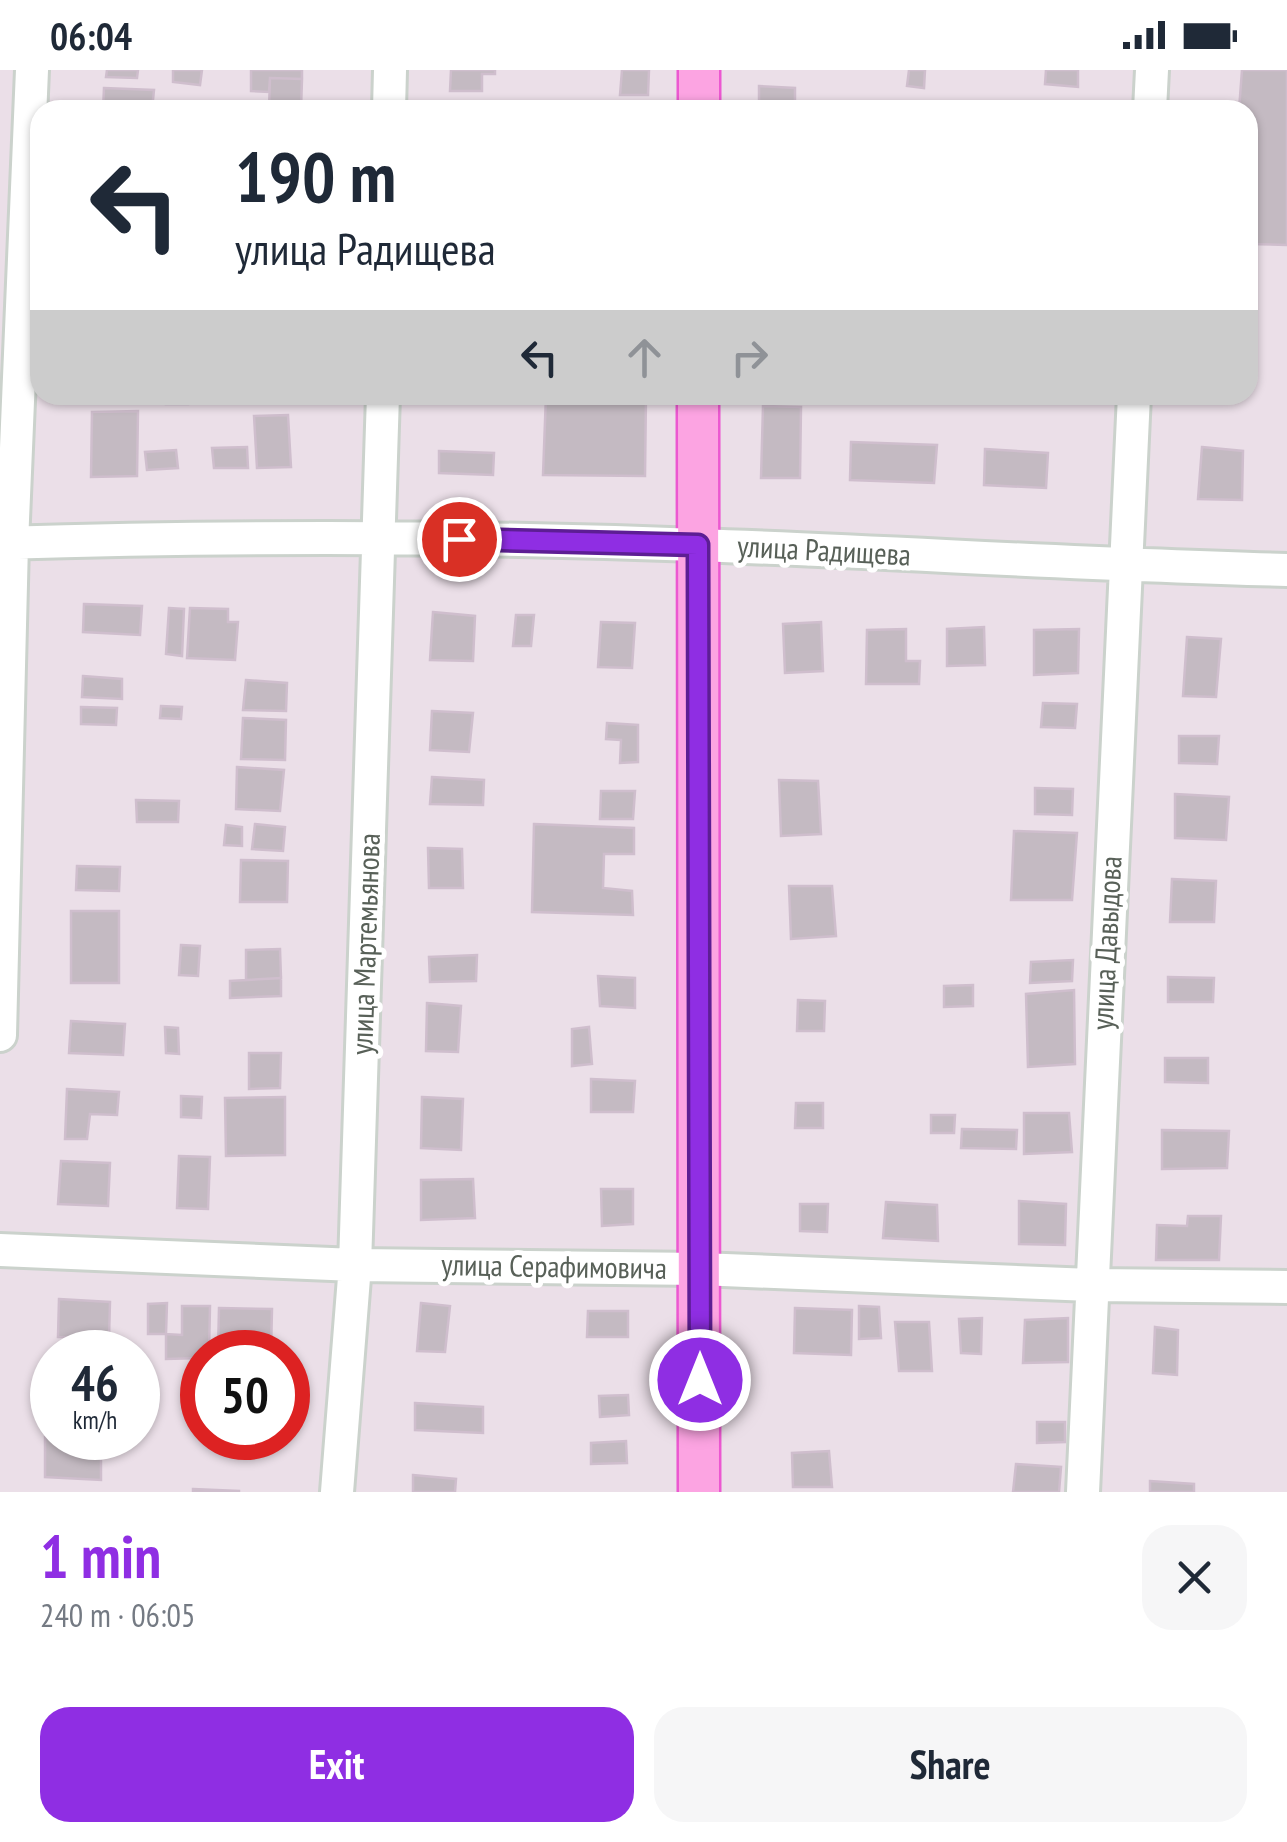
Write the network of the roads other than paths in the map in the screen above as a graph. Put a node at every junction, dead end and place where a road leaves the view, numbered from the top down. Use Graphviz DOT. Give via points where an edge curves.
graph roads {
  1 [pos="32,70"];
  2 [pos="390,70"];
  3 [pos="700,70"];
  4 [pos="1152,70"];
  5 [pos="30,100"];
  6 [pos="389,100"];
  7 [pos="699,100"];
  8 [pos="1150,100"];
  9 [pos="30,106"];
  10 [pos="382,405"];
  11 [pos="698,405"];
  12 [pos="1133,405"];
  13 [pos="379,536"];
  14 [pos="6,543"];
  15 [pos="698,545"];
  16 [pos="1124,566"];
  17 [pos="1287,570"];
  18 [pos="0,1035"];
  19 [pos="0,1250"];
  20 [pos="356,1265"];
  21 [pos="700,1269"];
  22 [pos="1091,1285"];
  23 [pos="1287,1287"];
  24 [pos="337,1492"];
  25 [pos="699,1492"];
  26 [pos="1084,1492"];
  1 -- 5 [label="street"];
  2 -- 6 [label="street"];
  3 -- 7 [label="main road"];
  4 -- 8 [label="street"];
  9 -- 14 [label="street"];
  10 -- 13 [label="street, улица Мартемьянова"];
  11 -- 15 [label="main road"];
  12 -- 16 [label="street, улица Давыдова"];
  13 -- 14 [label="street, улица Радищева"];
  13 -- 15 [label="street, улица Радищева"];
  13 -- 20 [label="street, улица Мартемьянова"];
  14 -- 18 [label="street"];
  15 -- 16 [label="street, улица Радищева"];
  15 -- 21 [label="main road"];
  16 -- 17 [label="street, улица Радищева"];
  16 -- 22 [label="street, улица Давыдова"];
  19 -- 20 [label="street, улица Серафимовича"];
  20 -- 21 [label="street, улица Серафимовича"];
  20 -- 24 [label="street, улица Мартемьянова"];
  21 -- 22 [label="street, улица Серафимовича"];
  21 -- 25 [label="main road"];
  22 -- 23 [label="street, улица Серафимовича"];
  22 -- 26 [label="street, улица Давыдова"];
}
